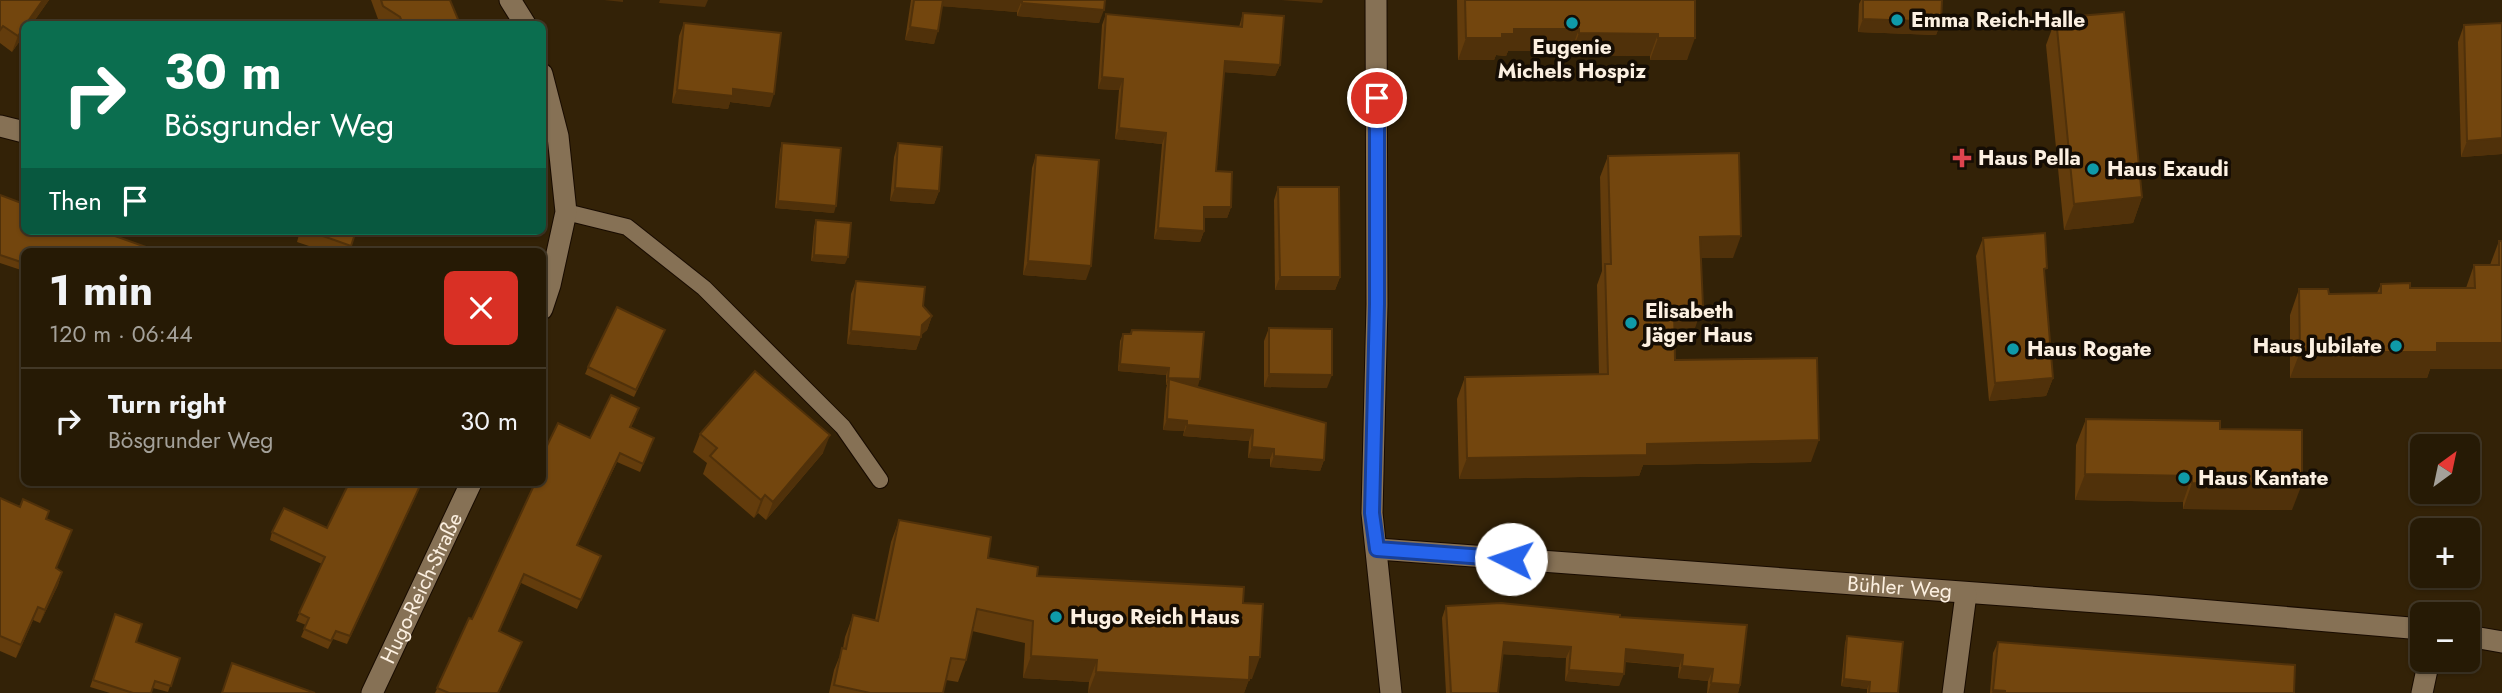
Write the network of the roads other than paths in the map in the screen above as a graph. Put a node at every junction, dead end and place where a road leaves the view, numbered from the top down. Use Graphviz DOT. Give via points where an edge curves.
graph roads {
  1 [pos="510,0"];
  2 [pos="1376,0"];
  3 [pos="523,21"];
  4 [pos="546,90"];
  5 [pos="0,126"];
  6 [pos="21,131"];
  7 [pos="566,212"];
  8 [pos="546,298"];
  9 [pos="880,480"];
  10 [pos="470,486"];
  11 [pos="1377,549"];
  12 [pos="1966,594"];
  13 [pos="2410,628"];
  14 [pos="2480,638"];
  15 [pos="2502,642"];
  16 [pos="2426,672"];
  17 [pos="372,693"];
  18 [pos="1391,693"];
  19 [pos="1953,693"];
  20 [pos="2422,693"];
  1 -- 3 [label="street"];
  2 -- 11 [label="street" via="1372,513"];
  4 -- 7 [label="street" via="558,136"];
  5 -- 6 [label="street"];
  7 -- 8 [label="street"];
  7 -- 9 [label="lane" via="626,227 704,288 843,427"];
  10 -- 17 [label="street, Hugo-Reich-Straße"];
  11 -- 12 [label="street, Bühler Weg"];
  11 -- 18 [label="street"];
  12 -- 13 [label="street, Bühler Weg"];
  12 -- 19 [label="street"];
  14 -- 15 [label="street"];
  16 -- 20 [label="street"];
}
